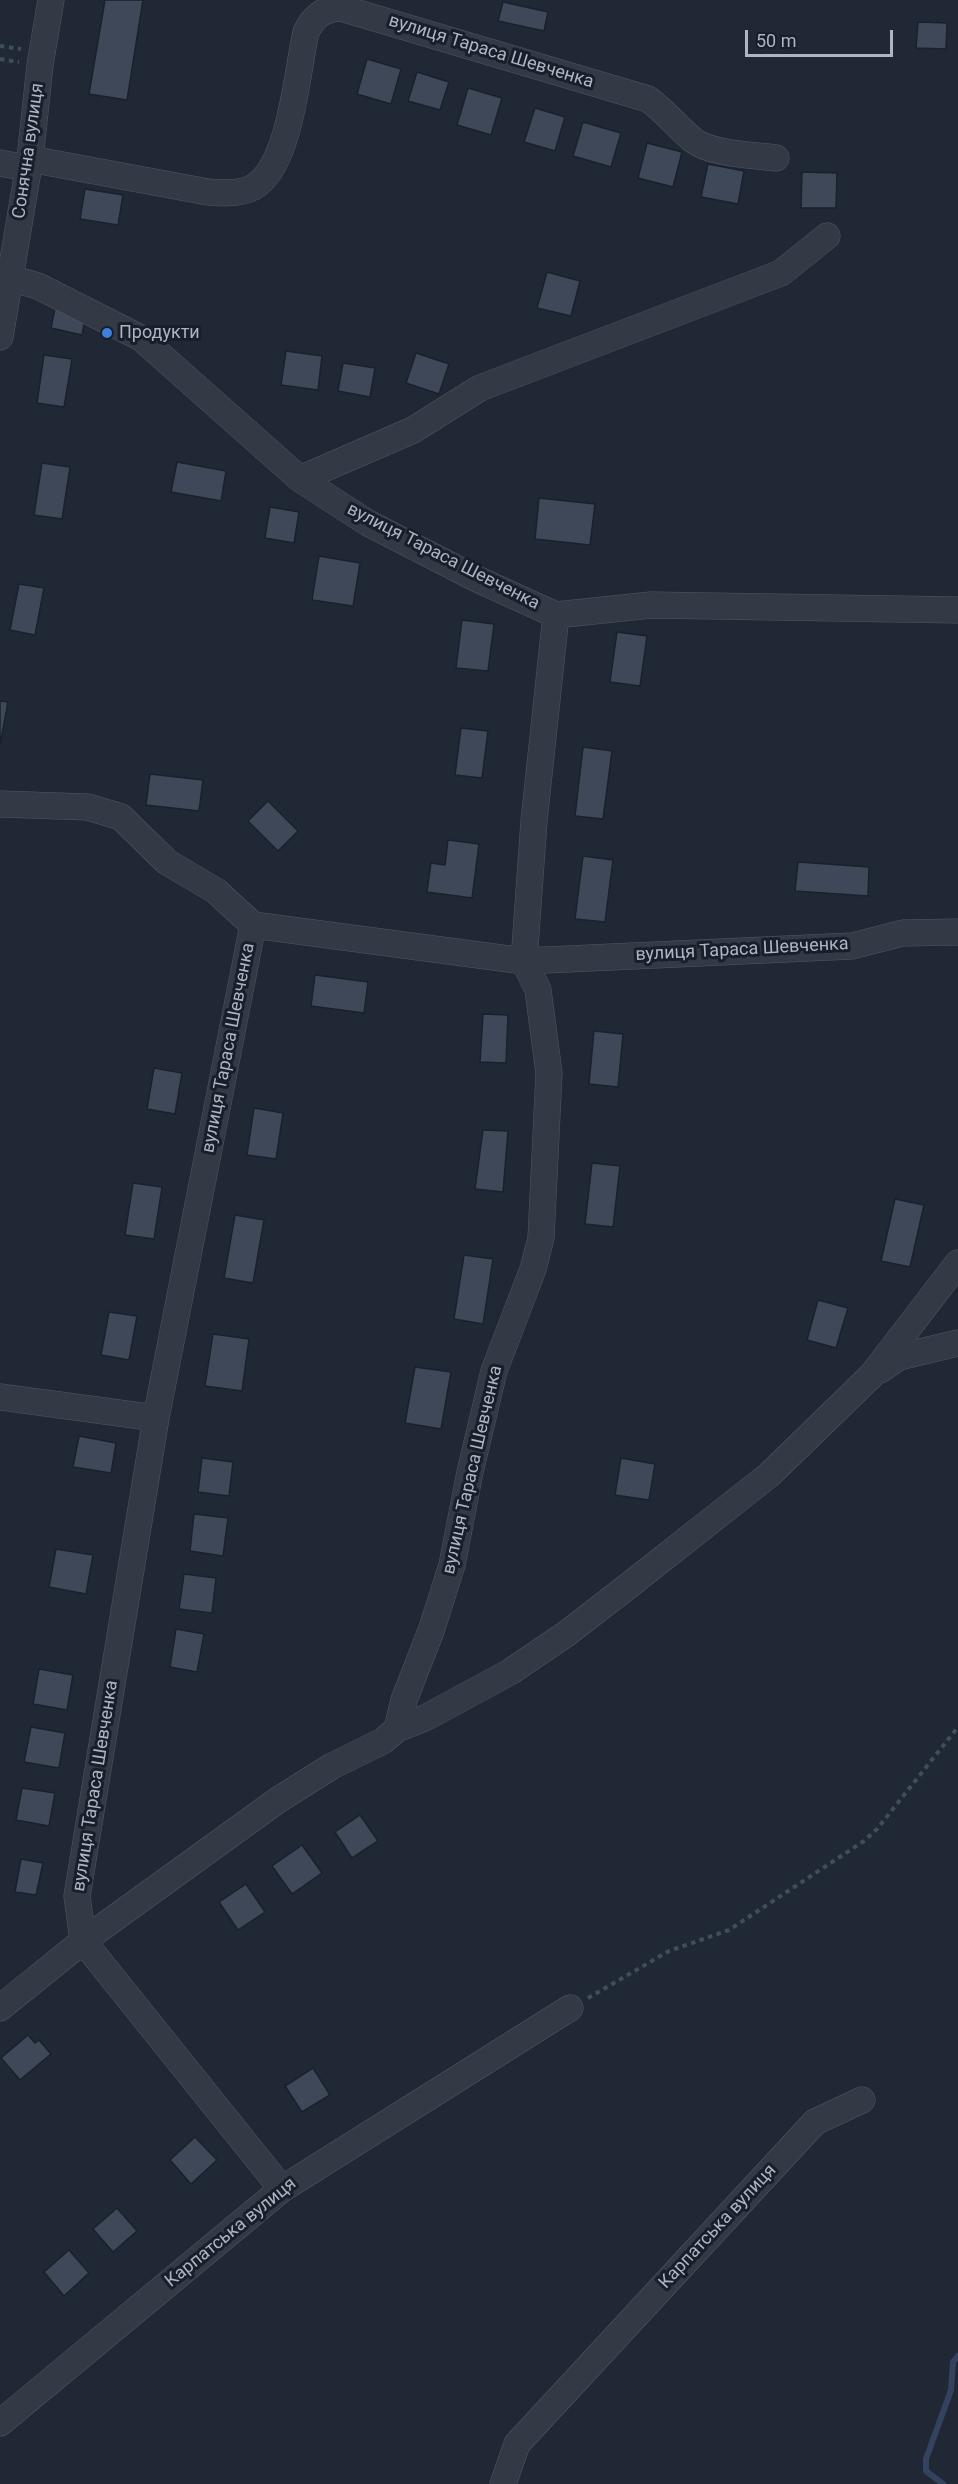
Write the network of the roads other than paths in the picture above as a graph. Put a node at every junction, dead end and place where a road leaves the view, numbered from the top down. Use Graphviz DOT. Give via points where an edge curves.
graph roads {
  1 [pos="51,0"];
  2 [pos="776,158"];
  3 [pos="0,163"];
  4 [pos="29,163"];
  5 [pos="827,236"];
  6 [pos="10,278"];
  7 [pos="0,337"];
  8 [pos="300,479"];
  9 [pos="958,610"];
  10 [pos="556,615"];
  11 [pos="0,804"];
  12 [pos="253,925"];
  13 [pos="958,932"];
  14 [pos="524,961"];
  15 [pos="958,1263"];
  16 [pos="958,1343"];
  17 [pos="872,1375"];
  18 [pos="0,1397"];
  19 [pos="156,1418"];
  20 [pos="397,1730"];
  21 [pos="83,1941"];
  22 [pos="0,2007"];
  23 [pos="570,2008"];
  24 [pos="862,2100"];
  25 [pos="282,2188"];
  26 [pos="0,2423"];
  27 [pos="503,2484"];
  1 -- 4 [label="street, Сонячна вулиця"];
  2 -- 4 [label="street, вулиця Тараса Шевченка" via="705,148 648,99 341,8 323,11 306,32 278,159 256,186 230,193 208,192"];
  3 -- 4 [label="street, вулиця Тараса Шевченка"];
  4 -- 6 [label="street, Сонячна вулиця"];
  5 -- 8 [label="street" via="781,273 480,388 413,430"];
  6 -- 7 [label="street, Сонячна вулиця"];
  6 -- 8 [label="street, вулиця Тараса Шевченка" via="38,286 141,338"];
  8 -- 10 [label="street, вулиця Тараса Шевченка" via="368,523"];
  9 -- 10 [label="street, вулиця Тараса Шевченка" via="651,605"];
  10 -- 14 [label="street, вулиця Тараса Шевченка"];
  11 -- 12 [label="street, вулиця Тараса Шевченка" via="88,807 121,817 167,862 216,891"];
  12 -- 14 [label="street, вулиця Тараса Шевченка"];
  12 -- 19 [label="street, вулиця Тараса Шевченка"];
  13 -- 14 [label="street, вулиця Тараса Шевченка" via="903,933 852,946"];
  14 -- 20 [label="street, вулиця Тараса Шевченка" via="538,990 549,1073 541,1238 494,1371 452,1565"];
  15 -- 17 [label="street"];
  16 -- 17 [label="street" via="898,1358"];
  17 -- 20 [label="street" via="770,1475 566,1634 510,1672"];
  18 -- 19 [label="street"];
  19 -- 21 [label="street, вулиця Тараса Шевченка" via="78,1896"];
  20 -- 21 [label="street" via="278,1800"];
  21 -- 22 [label="street"];
  21 -- 25 [label="street"];
  23 -- 25 [label="street, Карпатська вулиця"];
  24 -- 27 [label="street, Карпатська вулиця" via="814,2122 517,2444"];
  25 -- 26 [label="street, Карпатська вулиця"];
}
